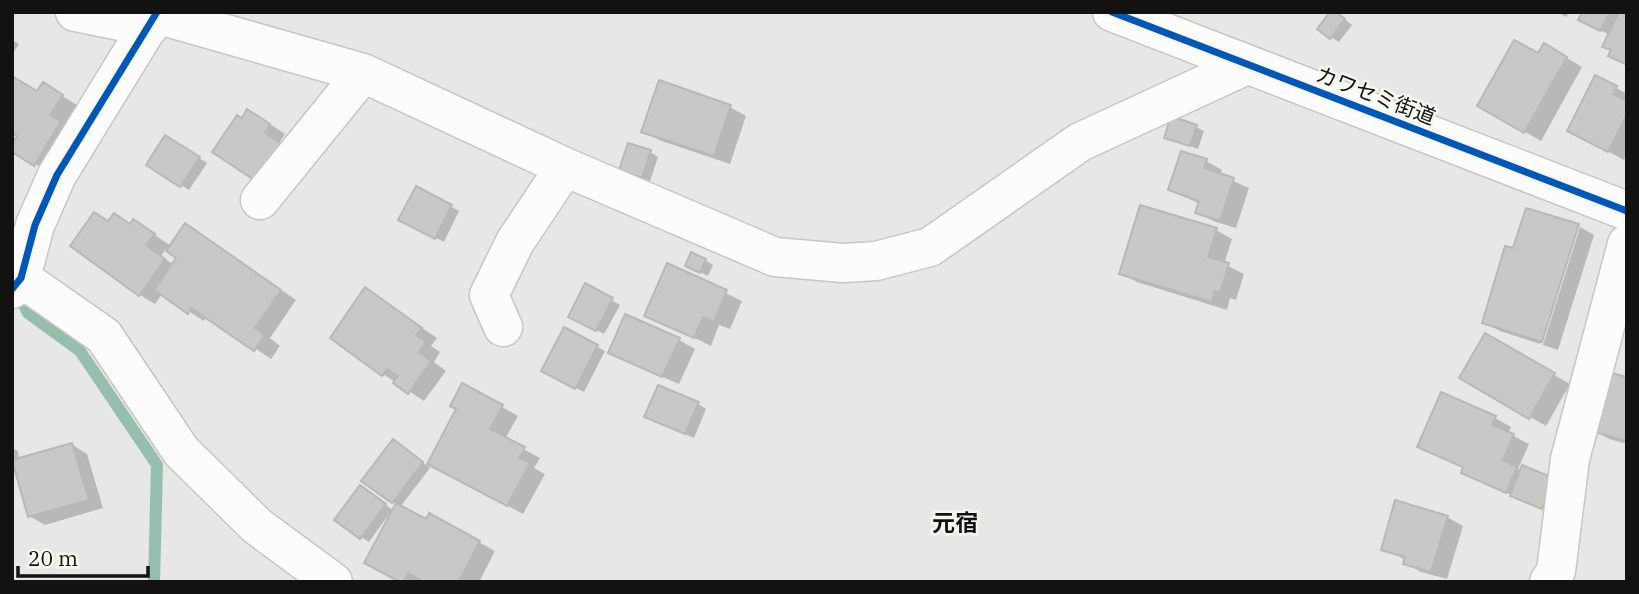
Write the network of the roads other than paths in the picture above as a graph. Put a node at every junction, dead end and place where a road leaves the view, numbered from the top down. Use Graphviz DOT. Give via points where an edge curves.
graph roads {
  1 [pos="75,12"];
  2 [pos="1112,12"];
  3 [pos="154,17"];
  4 [pos="1247,65"];
  5 [pos="363,73"];
  6 [pos="565,166"];
  7 [pos="260,201"];
  8 [pos="1627,211"];
  9 [pos="1627,244"];
  10 [pos="17,283"];
  11 [pos="503,327"];
  12 [pos="333,582"];
  13 [pos="1549,582"];
  1 -- 3 [label="street"];
  2 -- 4 [label="street, カワセミ街道"];
  3 -- 5 [label="street"];
  3 -- 10 [label="street" via="57,175"];
  4 -- 6 [label="street" via="1080,142 930,247 876,261 775,257"];
  4 -- 8 [label="street, カワセミ街道"];
  5 -- 6 [label="street"];
  5 -- 7 [label="street"];
  6 -- 11 [label="street" via="515,242 489,295"];
  9 -- 13 [label="street" via="1570,459 1556,571"];
  10 -- 12 [label="street" via="104,336 181,451 257,526"];
}
